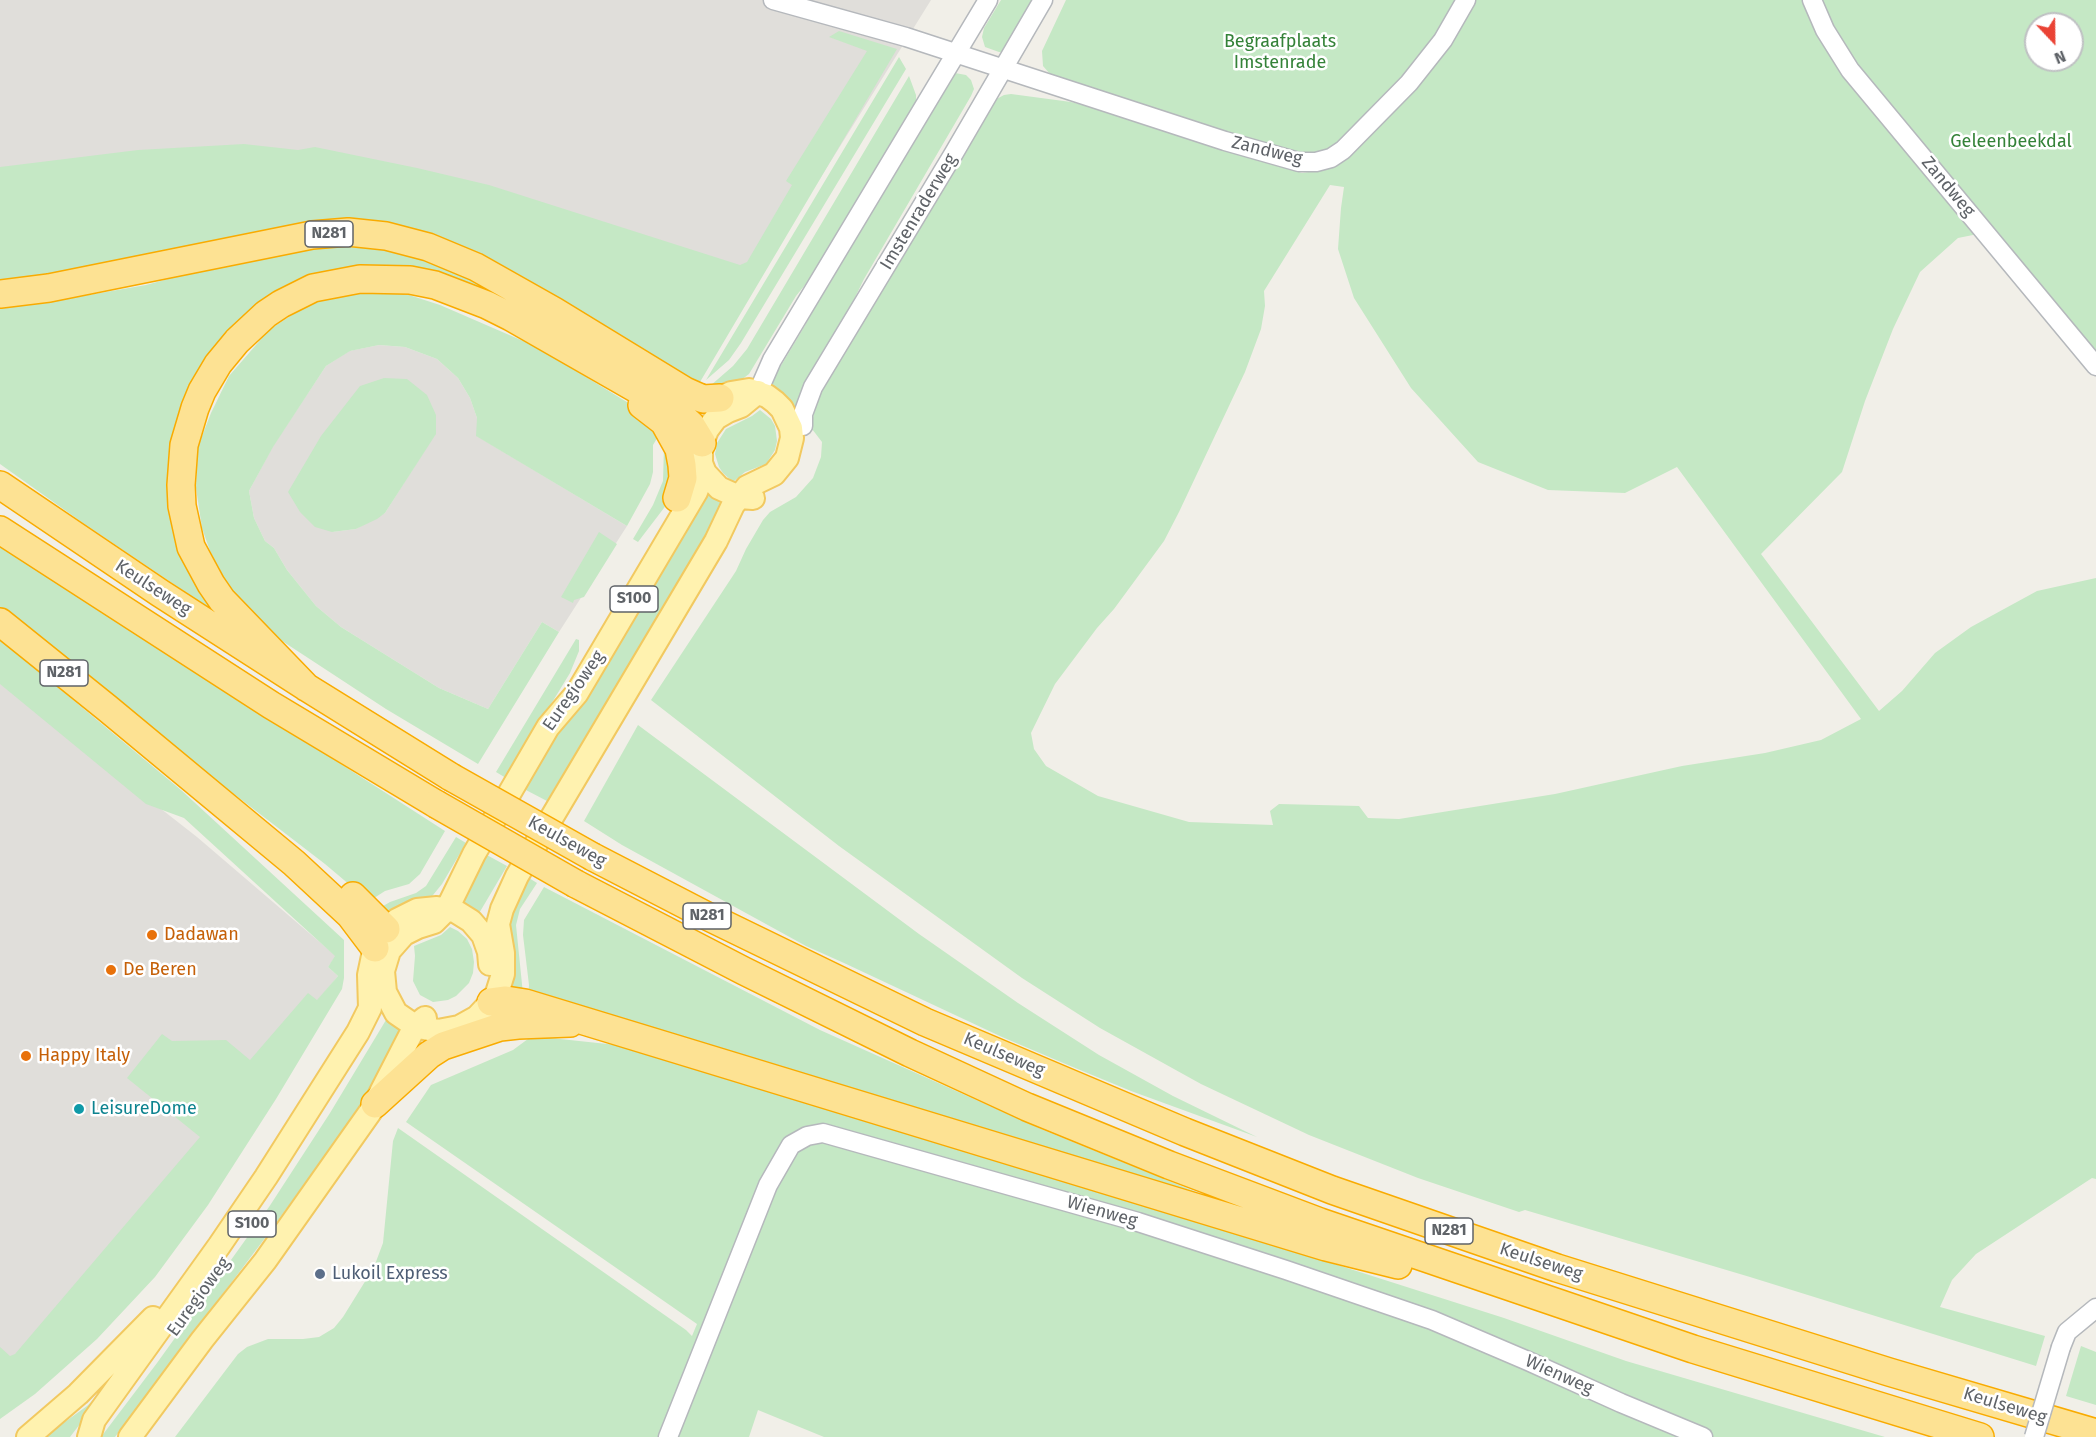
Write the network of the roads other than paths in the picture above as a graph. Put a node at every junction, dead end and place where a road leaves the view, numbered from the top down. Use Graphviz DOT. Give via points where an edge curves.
graph roads {
  1 [pos="773,0"];
  2 [pos="988,0"];
  3 [pos="1043,0"];
  4 [pos="1466,0"];
  5 [pos="1812,0"];
  6 [pos="955,54"];
  7 [pos="1003,69"];
  8 [pos="0,294"];
  9 [pos="2096,366"];
  10 [pos="623,381"];
  11 [pos="739,394"];
  12 [pos="803,426"];
  13 [pos="702,453"];
  14 [pos="0,485"];
  15 [pos="747,497"];
  16 [pos="677,498"];
  17 [pos="0,530"];
  18 [pos="0,622"];
  19 [pos="306,687"];
  20 [pos="548,727"];
  21 [pos="294,863"];
  22 [pos="437,909"];
  23 [pos="492,939"];
  24 [pos="381,961"];
  25 [pos="491,1002"];
  26 [pos="586,1022"];
  27 [pos="427,1024"];
  28 [pos="375,1104"];
  29 [pos="219,1246"];
  30 [pos="1559,1304"];
  31 [pos="2096,1308"];
  32 [pos="2096,1433"];
  33 [pos="28,1437"];
  34 [pos="88,1437"];
  35 [pos="130,1437"];
  36 [pos="668,1437"];
  37 [pos="1703,1437"];
  38 [pos="1980,1437"];
  39 [pos="2034,1437"];
  1 -- 6 [label="street, Zandweg"];
  2 -- 6 [label="street"];
  3 -- 7 [label="street, Imstenraderweg"];
  4 -- 7 [label="street, Zandweg" via="1443,40 1409,83 1344,150 1316,162 1299,162 1225,141"];
  5 -- 9 [label="street, Zandweg" via="1850,70"];
  6 -- 7 [label="street, Zandweg"];
  6 -- 11 [label="street" via="772,360"];
  7 -- 12 [label="street, Imstenraderweg" via="813,387"];
  8 -- 11 [label="highway, N281" via="49,288 312,235 348,232 386,236 428,247 476,267 685,391 703,399"];
  10 -- 13 [label="highway, N281" via="684,418 697,432"];
  10 -- 16 [label="highway, N281" via="636,400 663,422 679,449 682,478"];
  10 -- 19 [label="highway, N281" via="487,305 410,280 360,279 313,288 281,304 245,333 218,364 195,408 184,445 182,506 191,547 211,584"];
  11 -- 13 [label="main road, S100" via="741,406 716,418 707,430"];
  11 -- 15 [label="main road, S100" via="767,396 782,409 791,428 787,458 774,474 747,487"];
  12 -- 15 [label="main road" via="805,450 796,473 779,490"];
  13 -- 15 [label="main road" via="711,481 728,494"];
  13 -- 20 [label="main road, Euregioweg / S100" via="696,492 577,693"];
  14 -- 19 [label="highway, Keulseweg / N281"];
  15 -- 23 [label="main road, S100" via="716,541 517,876"];
  16 -- 20 [label="main road, S100" via="609,612"];
  17 -- 30 [label="highway, Keulseweg / N281, bridge" via="271,705 436,804 576,884 817,1008 1027,1107 1168,1165"];
  18 -- 21 [label="highway, N281"];
  19 -- 32 [label="highway, Keulseweg / N281, bridge" via="451,777 593,857 718,921 925,1022 1175,1127 1332,1190 1557,1268"];
  20 -- 22 [label="main road, Euregioweg / S100" via="474,854 437,901"];
  21 -- 24 [label="highway, N281" via="328,908"];
  21 -- 24 [label="highway, N281" via="345,888"];
  22 -- 23 [label="main road" via="464,915"];
  22 -- 24 [label="main road, S100" via="407,914"];
  23 -- 25 [label="main road, S100" via="503,953 503,974"];
  23 -- 27 [label="main road, S100" via="486,983 475,1001 458,1013"];
  24 -- 27 [label="main road" via="396,1013"];
  24 -- 27 [label="main road" via="402,953 397,979 400,992"];
  24 -- 29 [label="main road, Euregioweg / S100" via="370,1008 358,1032"];
  24 -- 34 [label="main road, Euregioweg / S100" via="380,1021 238,1244 104,1427"];
  25 -- 26 [label="highway, N281" via="525,1003"];
  25 -- 27 [label="main road, S100" via="477,1017 459,1027"];
  26 -- 28 [label="highway, N281" via="500,1027 443,1046"];
  26 -- 30 [label="highway, N281" via="1326,1247"];
  27 -- 28 [label="main road, Euregioweg / S100" via="426,1039"];
  28 -- 35 [label="main road, Euregioweg / S100" via="265,1261"];
  29 -- 33 [label="main road" via="134,1340"];
  29 -- 34 [label="main road, Euregioweg / S100" via="94,1420"];
  30 -- 38 [label="highway, Keulseweg / N281"];
  31 -- 39 [label="street, bridge" via="2067,1332"];
  36 -- 37 [label="street, Wienweg" via="768,1185 791,1145 823,1133 1138,1222 1410,1313"];
}
